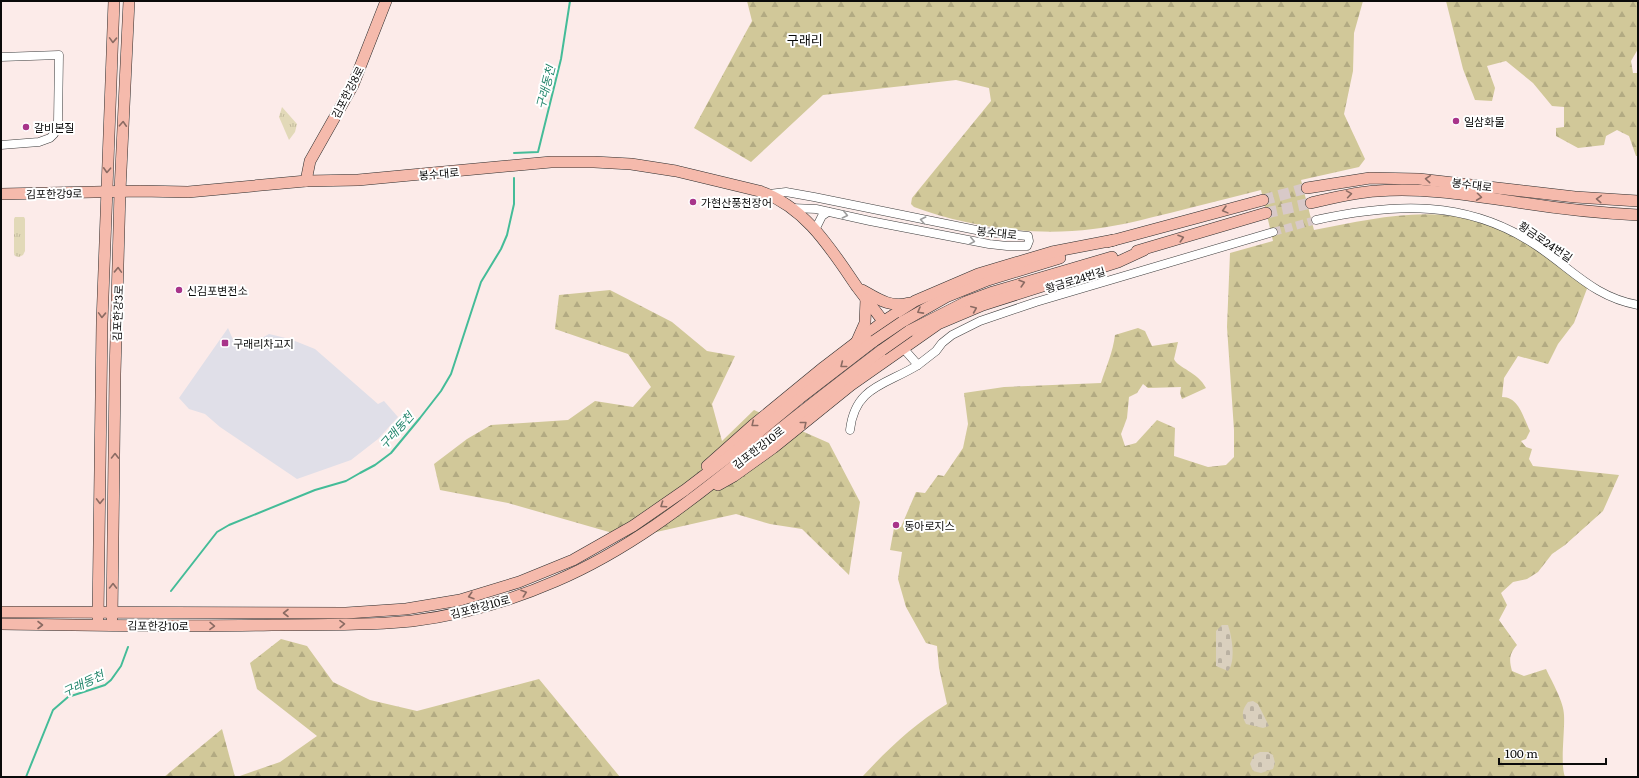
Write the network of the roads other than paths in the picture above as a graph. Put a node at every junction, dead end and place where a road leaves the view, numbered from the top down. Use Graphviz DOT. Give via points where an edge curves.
graph roads {
  1 [pos="114,1"];
  2 [pos="129,1"];
  3 [pos="386,1"];
  4 [pos="1,57"];
  5 [pos="1,145"];
  6 [pos="306,181"];
  7 [pos="1307,188"];
  8 [pos="120,191"];
  9 [pos="106,192"];
  10 [pos="1,194"];
  11 [pos="769,194"];
  12 [pos="814,197"];
  13 [pos="1263,200"];
  14 [pos="1638,201"];
  15 [pos="1311,203"];
  16 [pos="792,208"];
  17 [pos="828,212"];
  18 [pos="1266,213"];
  19 [pos="1638,215"];
  20 [pos="1316,220"];
  21 [pos="815,230"];
  22 [pos="1273,232"];
  23 [pos="1114,240"];
  24 [pos="1144,250"];
  25 [pos="857,287"];
  26 [pos="866,299"];
  27 [pos="915,301"];
  28 [pos="1638,304"];
  29 [pos="884,321"];
  30 [pos="856,343"];
  31 [pos="903,348"];
  32 [pos="918,365"];
  33 [pos="850,430"];
  34 [pos="685,490"];
  35 [pos="691,500"];
  36 [pos="1,612"];
  37 [pos="98,612"];
  38 [pos="112,612"];
  39 [pos="1,624"];
  40 [pos="98,625"];
  41 [pos="112,625"];
  1 -- 9 [label="street, 김포한강3로, one-way"];
  8 -- 2 [label="street, 김포한강3로, one-way"];
  3 -- 6 [label="street, 김포한강8로" via="353,85 310,160"];
  4 -- 5 [label="street" via="59,55 58,122 54,134 40,142"];
  6 -- 8 [label="street, 봉수대로" via="188,192"];
  6 -- 11 [label="street, 봉수대로" via="358,180 551,162 610,162 676,171"];
  14 -- 7 [label="street, 봉수대로, one-way" via="1575,197 1419,179 1370,178"];
  8 -- 9 [label="street, 봉수대로"];
  38 -- 8 [label="street, 김포한강3로, one-way"];
  9 -- 10 [label="street, 김포한강9로"];
  9 -- 37 [label="street, 김포한강3로, one-way"];
  11 -- 12 [label="street, 봉수대로" via="786,192"];
  11 -- 16 [label="street, 봉수대로"];
  12 -- 16 [label="street" via="801,201"];
  17 -- 12 [label="street, 봉수대로, one-way" via="989,244 1027,246 1029,241 1028,236 986,232"];
  13 -- 23 [label="street, one-way"];
  15 -- 19 [label="street, 봉수대로, one-way" via="1347,194 1404,190 1442,192 1569,209"];
  16 -- 17 [label="street, 봉수대로"];
  16 -- 21 [label="street, 봉수대로"];
  17 -- 21 [label="street" via="822,216"];
  24 -- 18 [label="street, one-way"];
  20 -- 28 [label="street, 황금로24번길" via="1359,211 1390,208 1432,209 1487,220 1516,232 1593,288 1616,299"];
  21 -- 25 [label="street, 봉수대로"];
  22 -- 32 [label="street, 황금로24번길" via="980,321 952,335"];
  23 -- 27 [label="street" via="1052,252 978,274"];
  23 -- 34 [label="street, 김포한강10로, one-way, bridge" via="974,286 946,297 902,322 800,398"];
  31 -- 24 [label="street, one-way" via="938,324 983,305 1118,262"];
  35 -- 24 [label="street, 김포한강10로, one-way, bridge" via="882,350 909,332 966,302 993,292 1057,272"];
  25 -- 26 [label="street, 봉수대로"];
  25 -- 27 [label="street" via="882,302 903,304"];
  26 -- 29 [label="street, 봉수대로"];
  26 -- 30 [label="street" via="865,323"];
  27 -- 29 [label="street"];
  29 -- 30 [label="street"];
  29 -- 31 [label="street, 봉수대로"];
  30 -- 34 [label="street, one-way" via="713,459"];
  31 -- 32 [label="street"];
  35 -- 31 [label="street, one-way" via="734,476"];
  32 -- 33 [label="street, 황금로24번길" via="877,386 865,396 854,410"];
  34 -- 38 [label="street, 김포한강10로, one-way" via="633,526 573,560 519,582 460,600 406,609 346,613"];
  41 -- 35 [label="street, 김포한강10로, one-way" via="372,624 451,614 497,603 556,582 650,530"];
  36 -- 37 [label="street, 김포한강10로"];
  37 -- 38 [label="street, 김포한강10로"];
  37 -- 40 [label="street, 김포한강3로"];
  38 -- 41 [label="street, 김포한강3로"];
  39 -- 40 [label="street, 김포한강10로, one-way"];
  40 -- 41 [label="street, 김포한강10로"];
}
